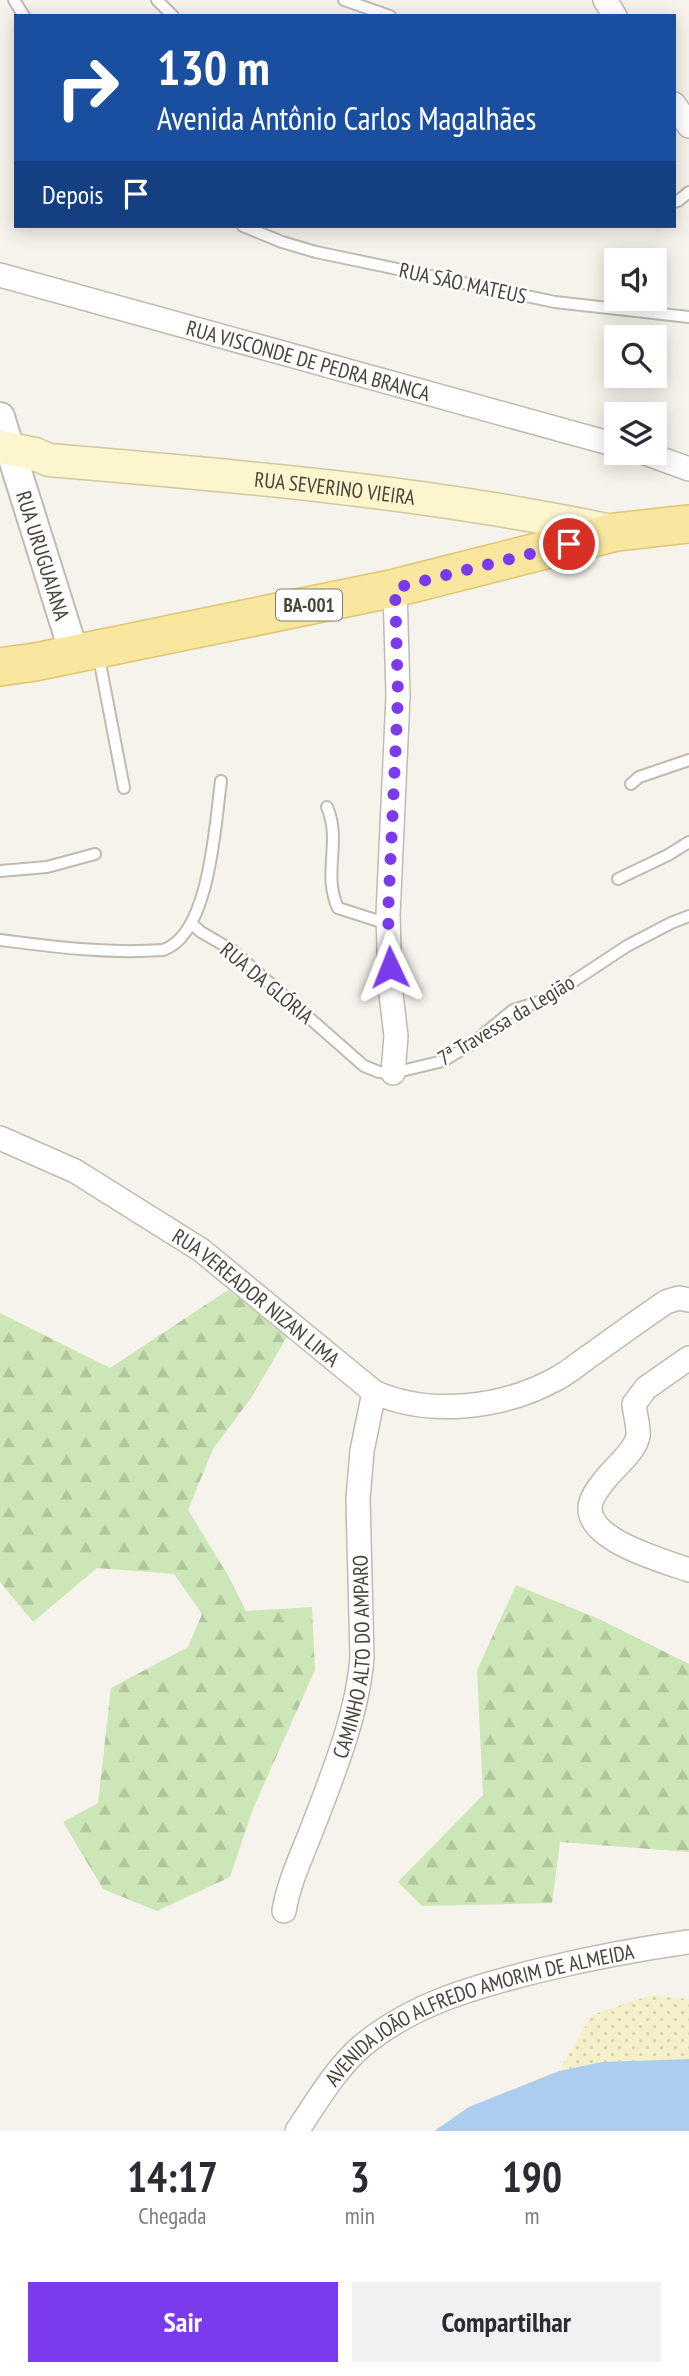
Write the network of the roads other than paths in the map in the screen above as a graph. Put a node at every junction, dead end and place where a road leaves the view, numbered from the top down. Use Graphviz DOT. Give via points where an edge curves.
graph roads {
  1 [pos="157,0"];
  2 [pos="344,0"];
  3 [pos="171,14"];
  4 [pos="384,14"];
  5 [pos="676,107"];
  6 [pos="689,126"];
  7 [pos="689,191"];
  8 [pos="680,202"];
  9 [pos="248,228"];
  10 [pos="0,275"];
  11 [pos="689,317"];
  12 [pos="0,417"];
  13 [pos="604,442"];
  14 [pos="6,457"];
  15 [pos="667,461"];
  16 [pos="689,469"];
  17 [pos="689,524"];
  18 [pos="616,532"];
  19 [pos="395,588"];
  20 [pos="87,658"];
  21 [pos="0,667"];
  22 [pos="689,760"];
  23 [pos="221,781"];
  24 [pos="631,784"];
  25 [pos="124,789"];
  26 [pos="327,807"];
  27 [pos="689,842"];
  28 [pos="95,855"];
  29 [pos="0,871"];
  30 [pos="618,879"];
  31 [pos="689,916"];
  32 [pos="192,924"];
  33 [pos="388,924"];
  34 [pos="0,940"];
  35 [pos="393,1073"];
  36 [pos="0,1138"];
  37 [pos="689,1300"];
  38 [pos="689,1358"];
  39 [pos="374,1392"];
  40 [pos="689,1570"];
  41 [pos="284,1912"];
  42 [pos="689,1941"];
  43 [pos="297,2131"];
  1 -- 3 [label="lane"];
  2 -- 4 [label="lane"];
  5 -- 6 [label="street"];
  7 -- 8 [label="lane"];
  9 -- 11 [label="lane, RUA SÃO MATEUS" via="316,252 555,302"];
  10 -- 13 [label="street, RUA VISCONDE DE PEDRA BRANCA"];
  12 -- 14 [label="street, RUA URUGUAIANA"];
  14 -- 18 [label="main road, RUA SEVERINO VIEIRA" via="35,454 49,460 280,480 501,509"];
  14 -- 20 [label="street, RUA URUGUAIANA"];
  15 -- 16 [label="street"];
  17 -- 18 [label="main road, BA-001"];
  18 -- 19 [label="main road, BA-001"];
  19 -- 20 [label="main road, BA-001"];
  19 -- 33 [label="street" via="398,696"];
  20 -- 21 [label="main road, BA-001"];
  20 -- 25 [label="lane"];
  22 -- 24 [label="lane"];
  23 -- 32 [label="lane" via="208,869"];
  26 -- 33 [label="lane" via="334,822 331,878 338,908"];
  27 -- 30 [label="lane"];
  28 -- 29 [label="lane" via="47,867"];
  31 -- 35 [label="lane, 7ª Travessa da Legião" via="627,946 545,1000 513,1010 443,1061"];
  32 -- 34 [label="lane" via="182,939 163,950 113,952"];
  32 -- 35 [label="lane, RUA DA GLÓRIA" via="232,950 364,1066"];
  33 -- 35 [label="street" via="396,1036"];
  36 -- 39 [label="street, RUA VEREADOR NIZAN LIMA" via="75,1171 201,1250"];
  37 -- 39 [label="street, RUA VEREADOR NIZAN LIMA" via="666,1302 556,1379 521,1394 485,1404 429,1406"];
  38 -- 40 [label="street" via="646,1388 634,1404 638,1437 590,1506 600,1531 646,1555"];
  39 -- 41 [label="street, CAMINHO ALTO DO AMPARO" via="358,1499 360,1679"];
  42 -- 43 [label="street, AVENIDA JOÃO ALFREDO AMORIM DE ALMEIDA" via="571,1963 473,1987 428,2004 359,2048"];
}
